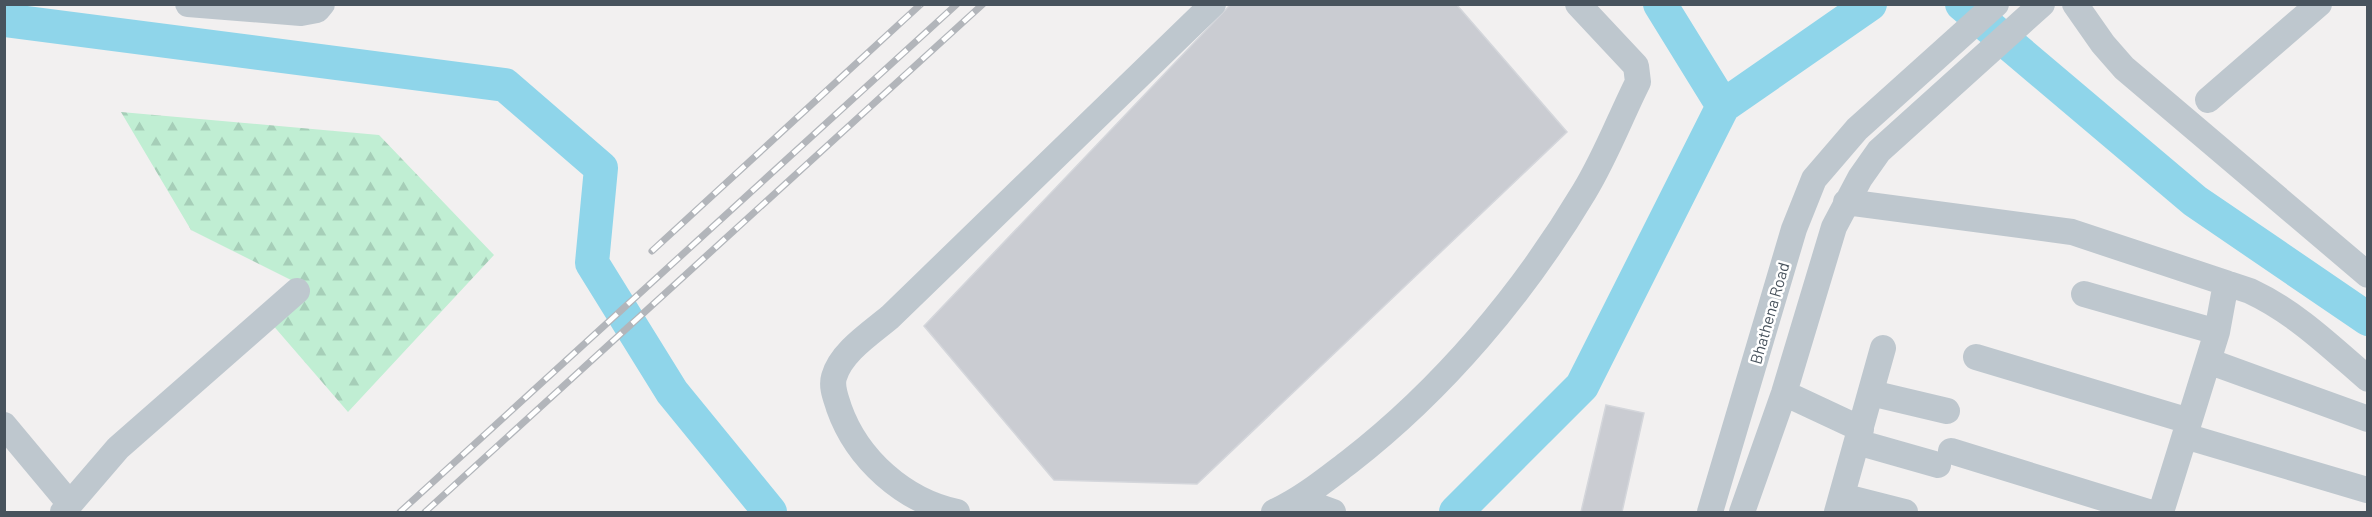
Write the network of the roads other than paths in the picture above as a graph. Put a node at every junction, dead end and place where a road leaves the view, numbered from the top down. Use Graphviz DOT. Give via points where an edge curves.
graph roads {
  1 [pos="188,4"];
  2 [pos="322,4"];
  3 [pos="1213,4"];
  4 [pos="1578,4"];
  5 [pos="1996,4"];
  6 [pos="2042,4"];
  7 [pos="2076,4"];
  8 [pos="2319,4"];
  9 [pos="2208,100"];
  10 [pos="1846,202"];
  11 [pos="2367,275"];
  12 [pos="2226,283"];
  13 [pos="297,291"];
  14 [pos="2084,294"];
  15 [pos="2217,332"];
  16 [pos="1883,348"];
  17 [pos="1976,357"];
  18 [pos="2208,361"];
  19 [pos="2367,379"];
  20 [pos="1784,393"];
  21 [pos="1871,393"];
  22 [pos="1947,411"];
  23 [pos="2367,419"];
  24 [pos="4,425"];
  25 [pos="2187,429"];
  26 [pos="1859,436"];
  27 [pos="2367,490"];
  28 [pos="1300,500"];
  29 [pos="1840,504"];
  30 [pos="66,508"];
  31 [pos="2163,511"];
  32 [pos="957,513"];
  33 [pos="1274,513"];
  34 [pos="1333,513"];
  35 [pos="1710,513"];
  36 [pos="1742,513"];
  37 [pos="1905,513"];
  1 -- 2 [label="street" via="301,13 316,10"];
  3 -- 32 [label="street" via="839,366 833,388 838,405 856,442 874,465 897,485 928,503"];
  4 -- 28 [label="street" via="1636,66 1638,82 1585,191 1471,348 1424,398"];
  5 -- 35 [label="street, Bhathena Road" via="1857,129 1814,179 1803,202"];
  6 -- 10 [label="street" via="1879,151"];
  7 -- 11 [label="street" via="2124,68"];
  8 -- 9 [label="street"];
  10 -- 12 [label="street" via="2054,228"];
  10 -- 20 [label="street" via="1834,227"];
  12 -- 15 [label="street"];
  12 -- 19 [label="street" via="2272,301"];
  13 -- 30 [label="street" via="118,448"];
  14 -- 15 [label="street"];
  15 -- 18 [label="street"];
  16 -- 21 [label="street"];
  17 -- 25 [label="street"];
  18 -- 23 [label="street"];
  18 -- 25 [label="street"];
  20 -- 26 [label="street"];
  20 -- 36 [label="street"];
  21 -- 22 [label="street"];
  21 -- 26 [label="street"];
  24 -- 30 [label="street"];
  25 -- 27 [label="street"];
  25 -- 31 [label="street"];
  26 -- 29 [label="street"];
  26 -- 31 [label="street"];
  28 -- 33 [label="street"];
  28 -- 34 [label="street"];
  29 -- 37 [label="street"];
}
